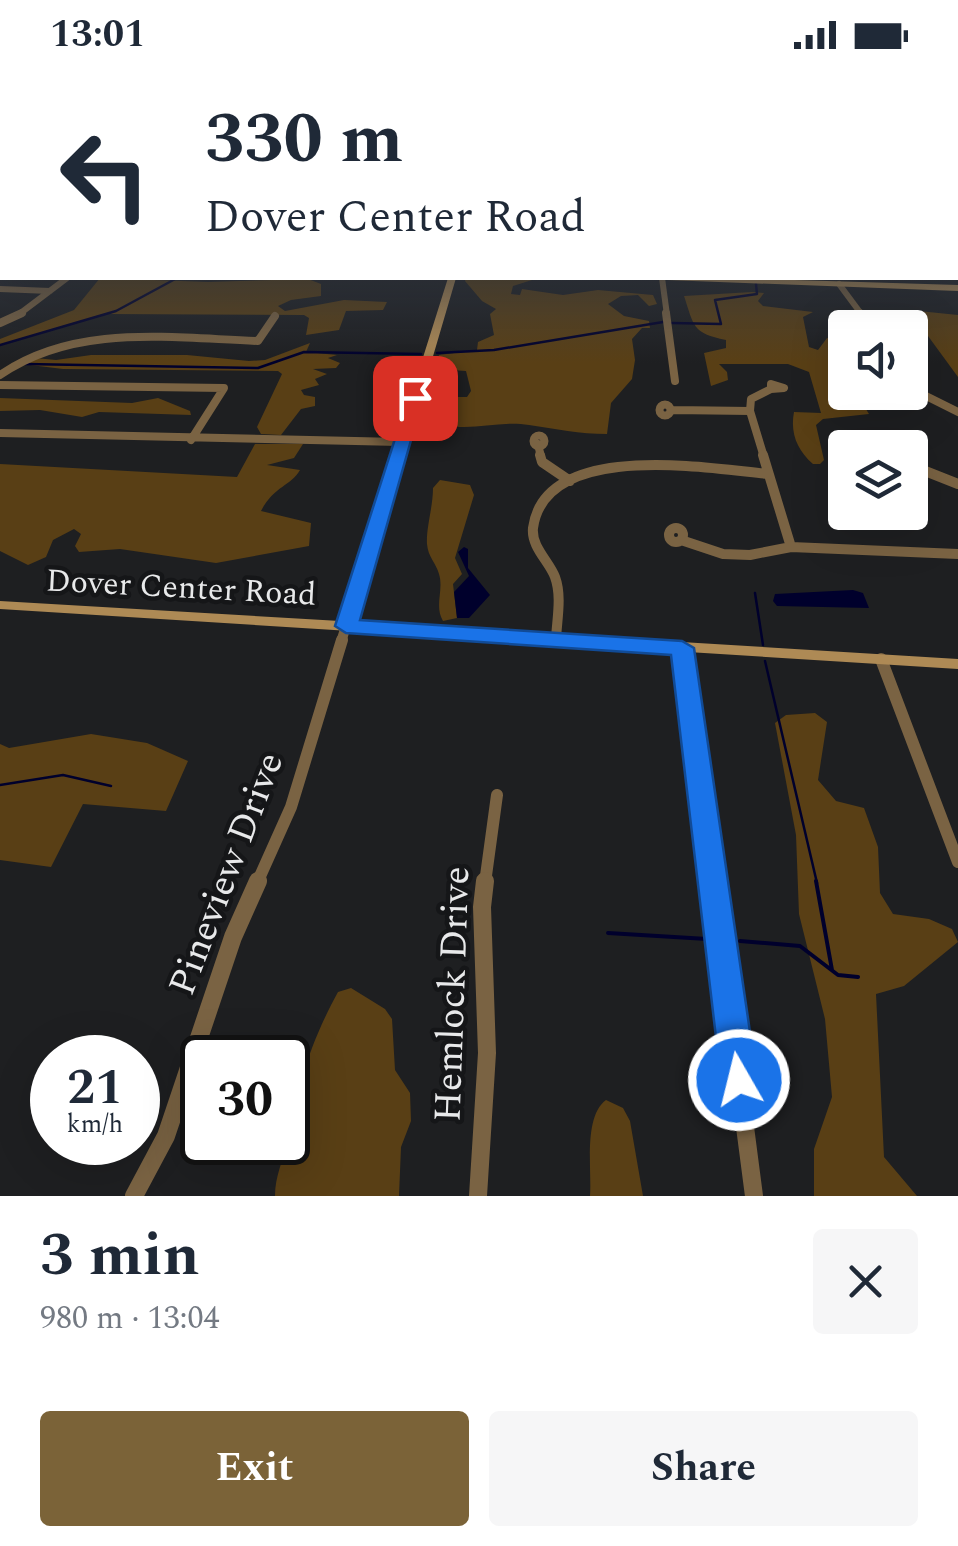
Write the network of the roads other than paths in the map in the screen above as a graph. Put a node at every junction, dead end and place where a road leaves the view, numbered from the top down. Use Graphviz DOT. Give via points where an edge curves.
graph roads {
  1 [pos="64,280"];
  2 [pos="451,280"];
  3 [pos="664,280"];
  4 [pos="809,280"];
  5 [pos="839,284"];
  6 [pos="852,284"];
  7 [pos="958,288"];
  8 [pos="0,289"];
  9 [pos="50,291"];
  10 [pos="856,301"];
  11 [pos="861,310"];
  12 [pos="275,316"];
  13 [pos="0,323"];
  14 [pos="0,375"];
  15 [pos="675,381"];
  16 [pos="0,385"];
  17 [pos="771,389"];
  18 [pos="928,397"];
  19 [pos="673,410"];
  20 [pos="750,411"];
  21 [pos="958,412"];
  22 [pos="0,434"];
  23 [pos="191,440"];
  24 [pos="400,442"];
  25 [pos="538,444"];
  26 [pos="928,472"];
  27 [pos="768,474"];
  28 [pos="570,481"];
  29 [pos="958,484"];
  30 [pos="681,540"];
  31 [pos="790,547"];
  32 [pos="958,554"];
  33 [pos="0,605"];
  34 [pos="346,626"];
  35 [pos="556,639"];
  36 [pos="682,648"];
  37 [pos="881,659"];
  38 [pos="958,664"];
  39 [pos="497,795"];
  40 [pos="958,862"];
  41 [pos="134,1196"];
  42 [pos="478,1196"];
  43 [pos="754,1196"];
  1 -- 9 [label="street"];
  2 -- 24 [label="street"];
  3 -- 15 [label="street"];
  4 -- 5 [label="street"];
  5 -- 6 [label="street"];
  5 -- 10 [label="street"];
  6 -- 7 [label="street"];
  6 -- 10 [label="street"];
  8 -- 9 [label="street"];
  9 -- 13 [label="street"];
  10 -- 11 [label="street"];
  12 -- 14 [label="street" via="258,341 100,339 37,354"];
  16 -- 23 [label="street" via="224,388"];
  17 -- 20 [label="street" via="751,399"];
  18 -- 21 [label="street"];
  19 -- 20 [label="street"];
  20 -- 27 [label="street"];
  22 -- 23 [label="street"];
  23 -- 24 [label="street"];
  24 -- 34 [label="street"];
  25 -- 28 [label="street" via="542,462"];
  26 -- 29 [label="street"];
  27 -- 28 [label="street" via="638,464"];
  27 -- 31 [label="street"];
  28 -- 35 [label="street" via="542,504 533,528 537,550 557,582"];
  30 -- 31 [label="street" via="723,554"];
  31 -- 32 [label="street"];
  33 -- 34 [label="street, Dover Center Road"];
  34 -- 35 [label="street, Dover Center Road"];
  34 -- 41 [label="street, Pineview Drive" via="291,807 233,937 166,1136"];
  35 -- 36 [label="street, Dover Center Road"];
  36 -- 37 [label="street, Dover Center Road"];
  36 -- 43 [label="street"];
  37 -- 38 [label="street, Dover Center Road"];
  37 -- 40 [label="street"];
  39 -- 42 [label="street, Hemlock Drive" via="482,907 487,1052"];
}
